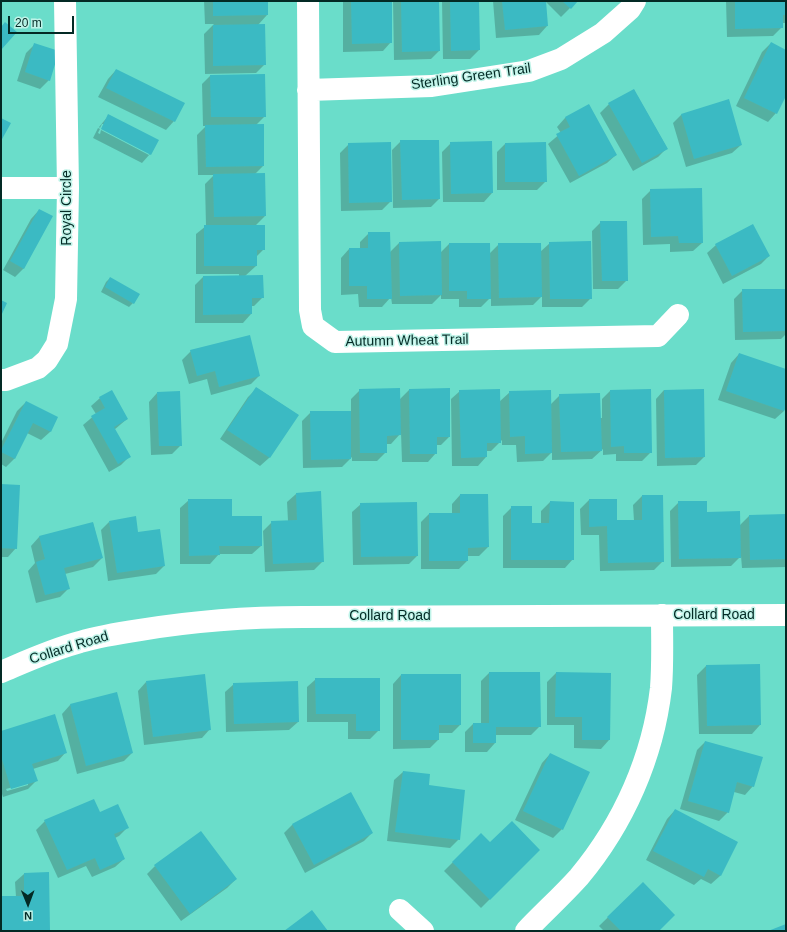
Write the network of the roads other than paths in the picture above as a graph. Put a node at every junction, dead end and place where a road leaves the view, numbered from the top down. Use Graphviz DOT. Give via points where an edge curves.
graph roads {
  1 [pos="65,1"];
  2 [pos="308,1"];
  3 [pos="635,1"];
  4 [pos="308,90"];
  5 [pos="1,188"];
  6 [pos="68,188"];
  7 [pos="678,315"];
  8 [pos="1,380"];
  9 [pos="662,615"];
  10 [pos="786,615"];
  11 [pos="1,672"];
  12 [pos="400,910"];
  13 [pos="423,931"];
  14 [pos="526,931"];
  1 -- 6 [label="street, Royal Circle"];
  2 -- 4 [label="street, Autumn Wheat Trail"];
  3 -- 4 [label="street, Sterling Green Trail" via="630,9 603,33 561,59 529,72 432,86"];
  4 -- 7 [label="street, Autumn Wheat Trail" via="310,310 313,326 335,342 658,336"];
  5 -- 6 [label="street"];
  6 -- 8 [label="street, Royal Circle" via="66,299 57,344 47,360 38,368"];
  9 -- 10 [label="street, Collard Road"];
  9 -- 11 [label="street, Collard Road" via="265,617 212,620 117,633 80,642"];
  9 -- 14 [label="street" via="662,664 658,710 638,779 598,852 579,877"];
  12 -- 13 [label="street"];
}
